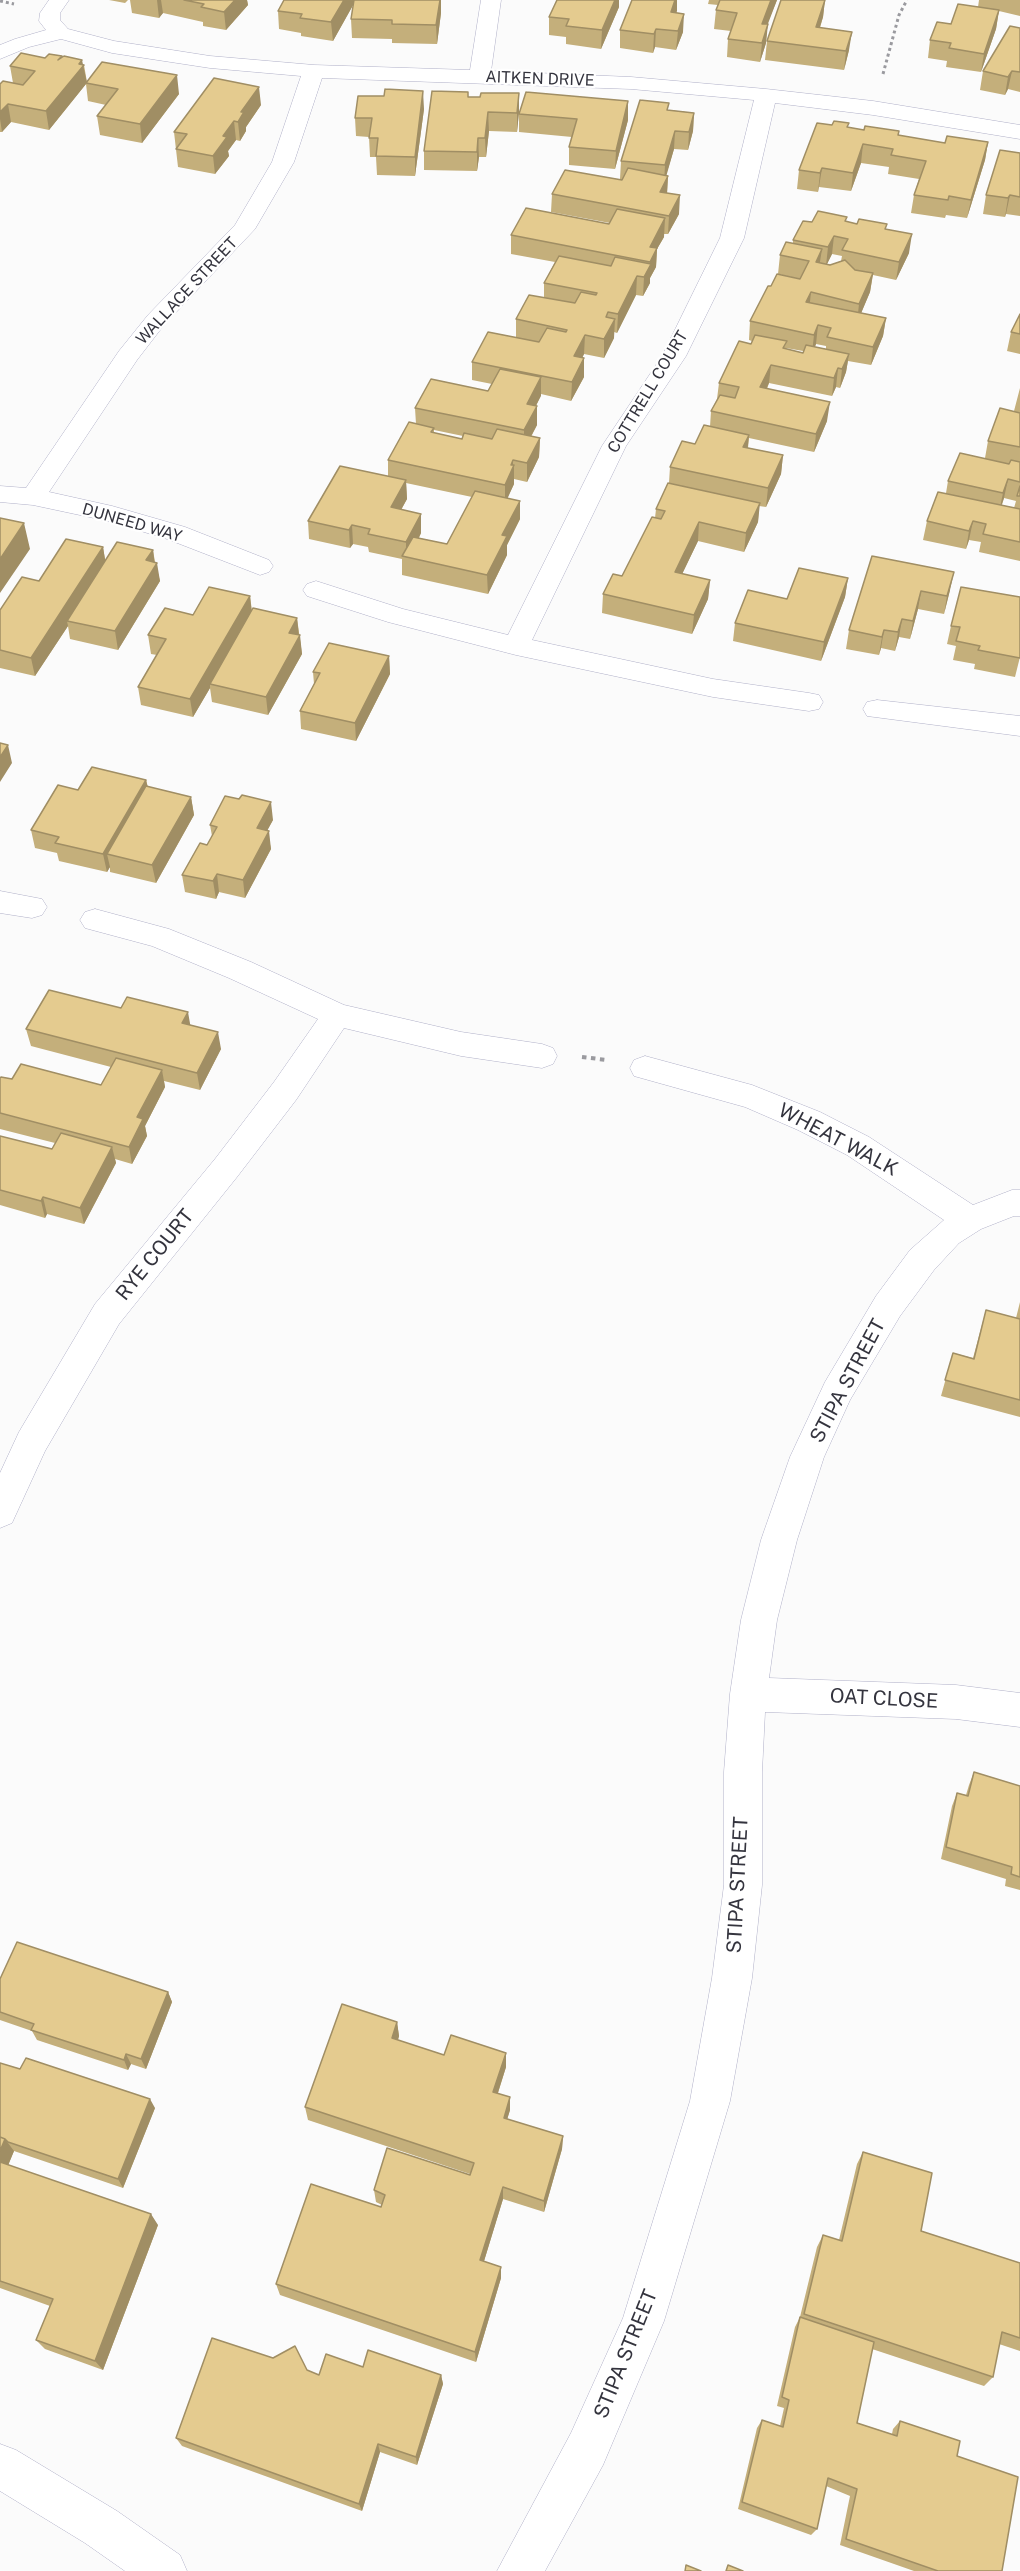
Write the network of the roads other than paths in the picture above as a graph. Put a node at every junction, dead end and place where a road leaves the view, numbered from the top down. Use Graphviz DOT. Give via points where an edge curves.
graph roads {
  1 [pos="59,0"];
  2 [pos="491,0"];
  3 [pos="61,33"];
  4 [pos="0,53"];
  5 [pos="314,71"];
  6 [pos="480,76"];
  7 [pos="765,95"];
  8 [pos="1020,132"];
  9 [pos="0,494"];
  10 [pos="33,497"];
  11 [pos="260,566"];
  12 [pos="316,590"];
  13 [pos="516,646"];
  14 [pos="808,702"];
  15 [pos="877,709"];
  16 [pos="1020,726"];
  17 [pos="0,902"];
  18 [pos="32,907"];
  19 [pos="95,920"];
  20 [pos="337,1015"];
  21 [pos="542,1056"];
  22 [pos="645,1068"];
  23 [pos="1020,1203"];
  24 [pos="970,1220"];
  25 [pos="0,1512"];
  26 [pos="748,1694"];
  27 [pos="1020,1710"];
  28 [pos="0,2466"];
  29 [pos="164,2571"];
  30 [pos="520,2571"];
  1 -- 3 [label="street" via="49,21"];
  2 -- 6 [label="street"];
  3 -- 4 [label="street"];
  3 -- 5 [label="street, AITKEN DRIVE" via="166,56"];
  5 -- 6 [label="street, AITKEN DRIVE"];
  5 -- 10 [label="street, WALLACE STREET" via="283,162 249,220 224,252 156,320"];
  6 -- 7 [label="street, AITKEN DRIVE" via="631,83"];
  7 -- 8 [label="street, AITKEN DRIVE"];
  7 -- 13 [label="street, COTTRELL COURT" via="732,238 674,356 614,446"];
  9 -- 10 [label="street, DUNEED WAY"];
  10 -- 11 [label="street, DUNEED WAY" via="176,533"];
  12 -- 13 [label="street" via="397,616"];
  13 -- 14 [label="street" via="657,677"];
  15 -- 16 [label="street"];
  17 -- 18 [label="street"];
  19 -- 20 [label="street" via="159,937"];
  20 -- 21 [label="street" via="461,1044"];
  20 -- 25 [label="street, RYE COURT" via="226,1168 107,1314 31,1443"];
  22 -- 24 [label="street, WHEAT WALK" via="752,1097 809,1121 858,1146"];
  23 -- 24 [label="street"];
  24 -- 26 [label="street, STIPA STREET" via="948,1234 922,1260 888,1306 837,1392 807,1457 779,1540 759,1620"];
  26 -- 27 [label="street, OAT CLOSE" via="956,1702"];
  26 -- 30 [label="street, STIPA STREET" via="742,1885 732,1978 710,2101 643,2321 587,2450"];
  28 -- 29 [label="street"];
}
